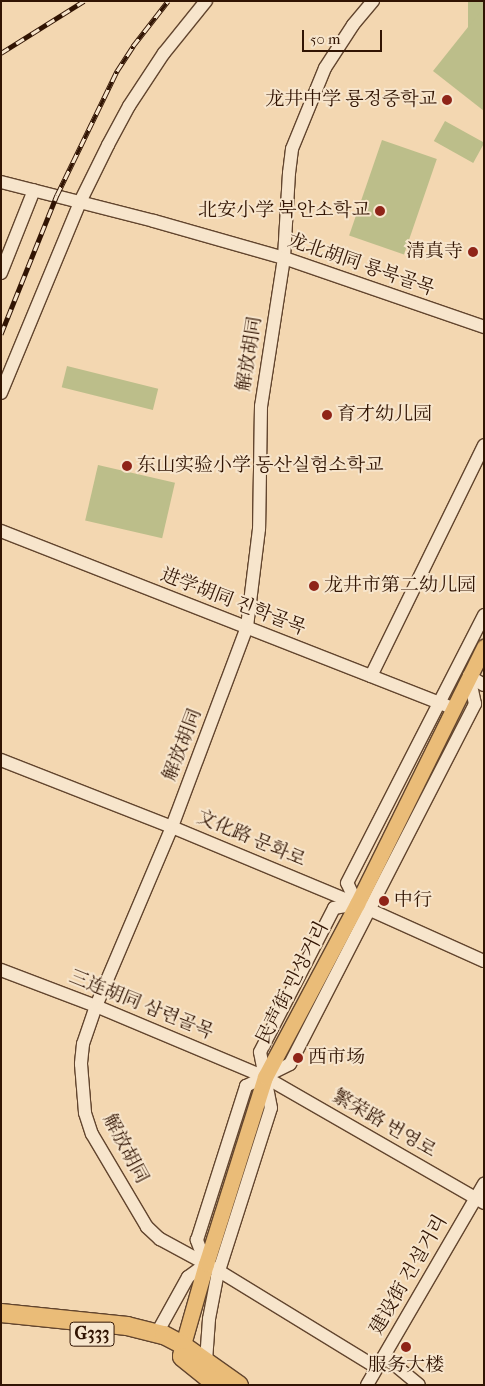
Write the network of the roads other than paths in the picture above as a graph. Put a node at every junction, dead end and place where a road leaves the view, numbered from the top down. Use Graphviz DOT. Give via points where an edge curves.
graph roads {
  1 [pos="206,1"];
  2 [pos="373,1"];
  3 [pos="1,182"];
  4 [pos="34,190"];
  5 [pos="80,202"];
  6 [pos="284,258"];
  7 [pos="1,273"];
  8 [pos="484,327"];
  9 [pos="1,393"];
  10 [pos="484,445"];
  11 [pos="1,532"];
  12 [pos="484,615"];
  13 [pos="247,627"];
  14 [pos="484,647"];
  15 [pos="484,666"];
  16 [pos="371,676"];
  17 [pos="469,676"];
  18 [pos="484,685"];
  19 [pos="445,705"];
  20 [pos="1,760"];
  21 [pos="172,827"];
  22 [pos="363,906"];
  23 [pos="484,961"];
  24 [pos="1,970"];
  25 [pos="96,1006"];
  26 [pos="265,1077"];
  27 [pos="484,1184"];
  28 [pos="480,1201"];
  29 [pos="212,1267"];
  30 [pos="1,1313"];
  31 [pos="1,1324"];
  32 [pos="157,1333"];
  33 [pos="180,1349"];
  34 [pos="384,1356"];
  35 [pos="206,1361"];
  36 [pos="377,1368"];
  37 [pos="217,1385"];
  38 [pos="239,1385"];
  39 [pos="367,1385"];
  40 [pos="419,1385"];
  1 -- 5 [label="street" via="164,52 129,106"];
  2 -- 6 [label="street, 解放胡同" via="337,48 316,86 292,149"];
  3 -- 4 [label="street, 龙北胡同 룡북골목"];
  4 -- 5 [label="street, 龙北胡同 룡북골목"];
  4 -- 7 [label="street"];
  5 -- 6 [label="street, 龙北胡同 룡북골목"];
  5 -- 9 [label="street"];
  6 -- 8 [label="street, 龙北胡同 룡북골목"];
  6 -- 13 [label="street, 解放胡同" via="261,406 259,529"];
  10 -- 16 [label="street"];
  11 -- 13 [label="street, 进学胡同 진학골목"];
  12 -- 19 [label="street"];
  13 -- 16 [label="street, 进学胡同 진학골목"];
  13 -- 21 [label="street, 解放胡同"];
  14 -- 17 [label="main road, 民声街 민성거리"];
  15 -- 17 [label="street"];
  16 -- 19 [label="street, 进学胡同 진학골목"];
  17 -- 18 [label="street"];
  17 -- 19 [label="main road, 民声街 민성거리"];
  17 -- 22 [label="street" via="475,704"];
  19 -- 22 [label="main road, 民声街 민성거리"];
  20 -- 21 [label="street, 文化路 문화로"];
  21 -- 22 [label="street, 文化路 문화로"];
  21 -- 25 [label="street, 解放胡同"];
  22 -- 23 [label="street, 文化路 문화로"];
  22 -- 26 [label="main road, 民声街 민성거리"];
  24 -- 25 [label="street, 三连胡同 삼련골목"];
  25 -- 26 [label="street, 三连胡同 삼련골목"];
  25 -- 29 [label="street, 解放胡同" via="81,1064 85,1113 92,1134 147,1227 160,1239"];
  26 -- 28 [label="street, 繁荣路 번영로"];
  26 -- 29 [label="main road, 民声街 민성거리"];
  27 -- 28 [label="street, 建设街 건설거리"];
  28 -- 34 [label="street, 建设街 건설거리"];
  29 -- 32 [label="street" via="188,1277"];
  29 -- 33 [label="main road, 民声街 민성거리"];
  29 -- 35 [label="street"];
  29 -- 36 [label="street, 解放胡同"];
  30 -- 32 [label="highway, G333" via="127,1326"];
  31 -- 33 [label="highway, G333" via="129,1338"];
  32 -- 33 [label="highway, G333"];
  33 -- 35 [label="highway, G333"];
  33 -- 37 [label="highway, G333"];
  34 -- 36 [label="street, 建设街 건설거리"];
  34 -- 40 [label="street"];
  35 -- 38 [label="highway, G333"];
  36 -- 39 [label="street, 建设街 건설거리"];
}
